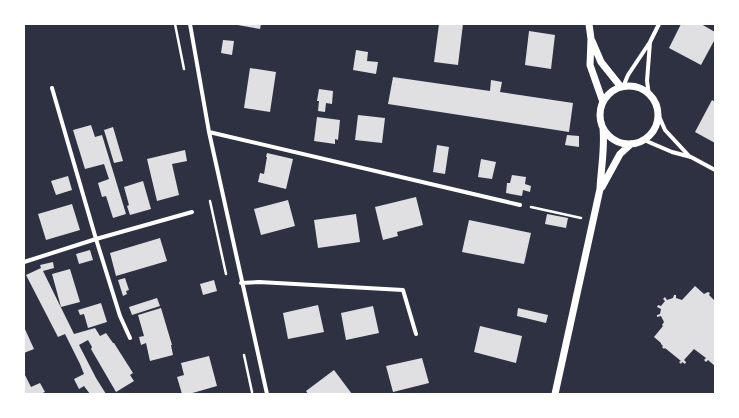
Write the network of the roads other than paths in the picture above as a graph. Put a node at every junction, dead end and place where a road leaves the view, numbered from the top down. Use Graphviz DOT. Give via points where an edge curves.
graph roads {
  1 [pos="190,24"];
  2 [pos="589,24"];
  3 [pos="659,24"];
  4 [pos="591,39"];
  5 [pos="650,42"];
  6 [pos="622,87"];
  7 [pos="52,88"];
  8 [pos="650,95"];
  9 [pos="603,102"];
  10 [pos="658,114"];
  11 [pos="603,128"];
  12 [pos="209,132"];
  13 [pos="644,140"];
  14 [pos="631,144"];
  15 [pos="691,157"];
  16 [pos="715,170"];
  17 [pos="600,189"];
  18 [pos="520,205"];
  19 [pos="192,212"];
  20 [pos="96,239"];
  21 [pos="24,262"];
  22 [pos="242,283"];
  23 [pos="416,334"];
  24 [pos="130,338"];
  25 [pos="267,394"];
  26 [pos="555,394"];
  1 -- 12 [label="street"];
  2 -- 4 [label="street"];
  3 -- 5 [label="street"];
  4 -- 6 [label="street" via="601,62"];
  4 -- 9 [label="street" via="590,65"];
  5 -- 6 [label="street"];
  5 -- 8 [label="street" via="647,81"];
  6 -- 8 [label="street" via="632,86"];
  6 -- 9 [label="street" via="614,90"];
  7 -- 20 [label="street"];
  8 -- 10 [label="street"];
  9 -- 11 [label="street" via="600,115"];
  10 -- 13 [label="street" via="656,124"];
  10 -- 15 [label="street" via="665,130"];
  11 -- 14 [label="street" via="610,137"];
  11 -- 17 [label="street"];
  12 -- 18 [label="street"];
  12 -- 22 [label="street"];
  13 -- 14 [label="street"];
  13 -- 15 [label="street"];
  14 -- 17 [label="street" via="620,154"];
  15 -- 16 [label="street"];
  17 -- 26 [label="street"];
  19 -- 20 [label="street"];
  20 -- 21 [label="street"];
  20 -- 24 [label="street" via="120,316"];
  22 -- 23 [label="street" via="403,290"];
  22 -- 25 [label="street"];
}
